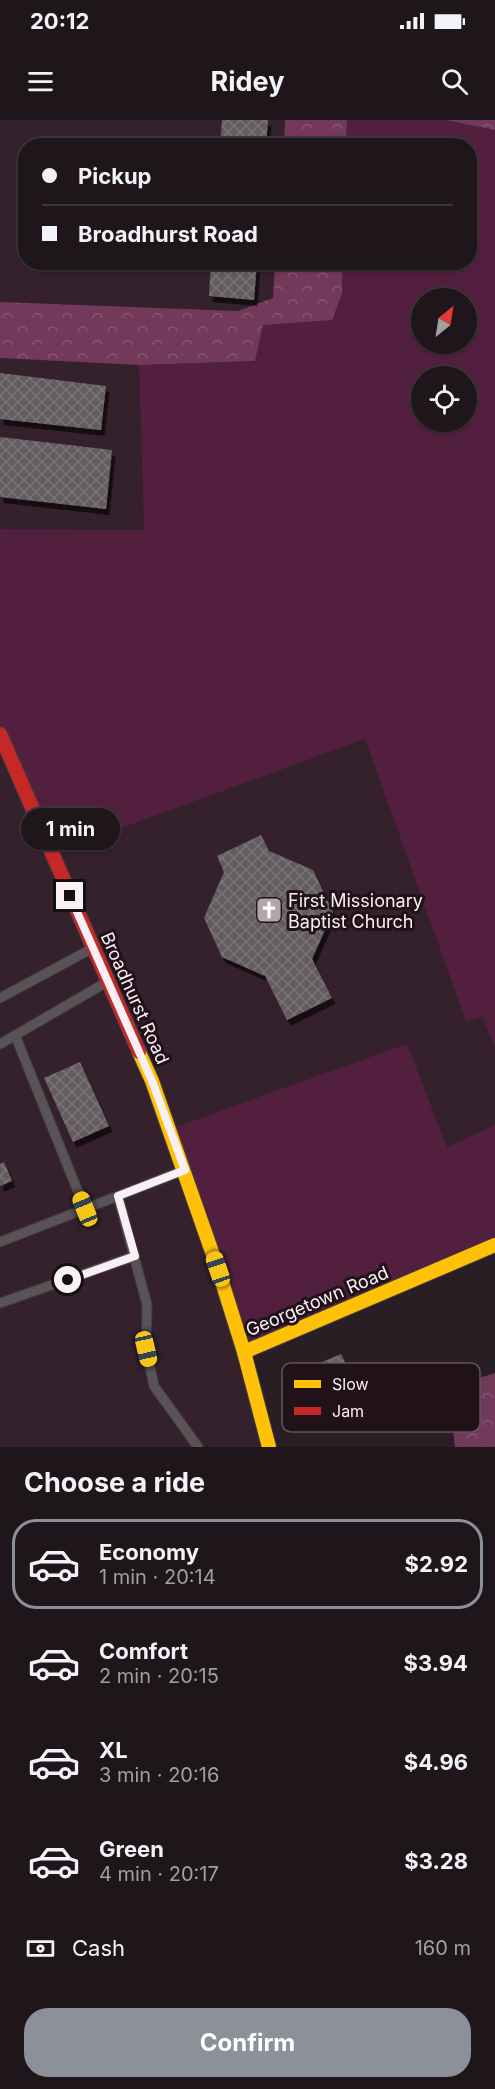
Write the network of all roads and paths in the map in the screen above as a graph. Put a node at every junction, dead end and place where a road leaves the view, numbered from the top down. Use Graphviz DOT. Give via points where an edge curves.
graph roads {
  1 [pos="0,734"];
  2 [pos="93,947"];
  3 [pos="108,982"];
  4 [pos="0,998"];
  5 [pos="15,1035"];
  6 [pos="0,1044"];
  7 [pos="185,1170"];
  8 [pos="118,1196"];
  9 [pos="85,1209"];
  10 [pos="0,1242"];
  11 [pos="495,1245"];
  12 [pos="135,1256"];
  13 [pos="0,1303"];
  14 [pos="244,1352"];
  15 [pos="198,1447"];
  16 [pos="269,1447"];
  1 -- 2 [label="street, Broadhurst Road"];
  2 -- 3 [label="street, Broadhurst Road"];
  2 -- 4 [label="lane"];
  3 -- 5 [label="lane"];
  3 -- 7 [label="street, Broadhurst Road" via="152,1081"];
  5 -- 6 [label="lane"];
  5 -- 9 [label="lane"];
  7 -- 8 [label="lane"];
  7 -- 14 [label="street, Broadhurst Road"];
  8 -- 9 [label="lane"];
  8 -- 12 [label="lane"];
  9 -- 10 [label="lane"];
  11 -- 14 [label="street, Georgetown Road"];
  12 -- 13 [label="lane"];
  12 -- 15 [label="lane" via="147,1305 146,1349 154,1386"];
  14 -- 16 [label="street, Georgetown Road"];
}
